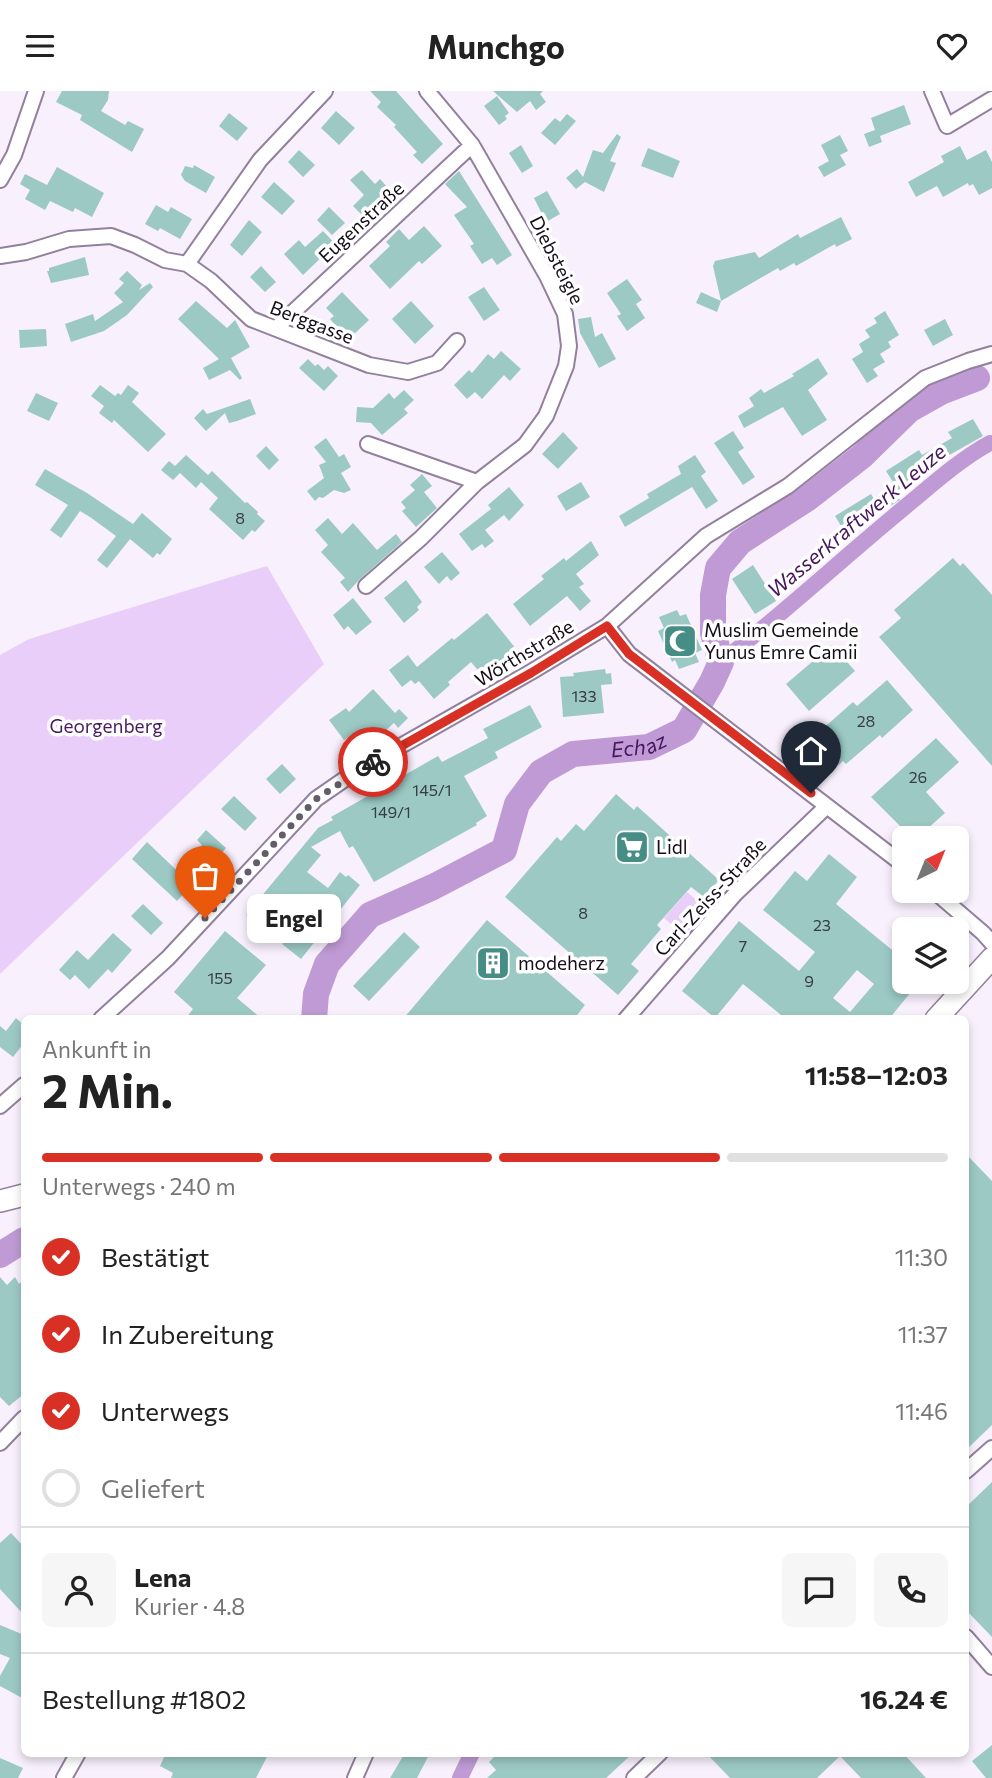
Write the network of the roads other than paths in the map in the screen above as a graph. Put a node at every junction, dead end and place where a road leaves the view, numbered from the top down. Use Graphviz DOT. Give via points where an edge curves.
graph roads {
  1 [pos="36,91"];
  2 [pos="325,91"];
  3 [pos="427,91"];
  4 [pos="932,91"];
  5 [pos="992,99"];
  6 [pos="471,145"];
  7 [pos="0,180"];
  8 [pos="0,256"];
  9 [pos="187,264"];
  10 [pos="276,328"];
  11 [pos="457,341"];
  12 [pos="992,354"];
  13 [pos="368,444"];
  14 [pos="477,482"];
  15 [pos="366,586"];
  16 [pos="607,626"];
  17 [pos="827,806"];
  18 [pos="892,856"];
  19 [pos="948,903"];
  20 [pos="992,943"];
  21 [pos="992,958"];
  22 [pos="105,1015"];
  23 [pos="629,1015"];
  24 [pos="940,1015"];
  25 [pos="21,1088"];
  26 [pos="0,1106"];
  27 [pos="21,1196"];
  28 [pos="0,1201"];
  29 [pos="21,1421"];
  30 [pos="0,1443"];
  31 [pos="992,1447"];
  32 [pos="969,1468"];
  33 [pos="969,1640"];
  34 [pos="992,1667"];
  35 [pos="76,1757"];
  36 [pos="364,1757"];
  37 [pos="656,1757"];
  38 [pos="64,1778"];
  39 [pos="355,1778"];
  40 [pos="634,1778"];
  1 -- 7 [label="street" via="14,155"];
  2 -- 9 [label="street" via="260,160"];
  3 -- 6 [label="street, Diebsteigle"];
  4 -- 5 [label="street" via="947,126"];
  6 -- 10 [label="street, Eugenstraße"];
  6 -- 14 [label="street, Diebsteigle" via="562,306 569,346 546,416 525,445"];
  8 -- 9 [label="street, Berggasse" via="69,239 111,236 165,260"];
  9 -- 10 [label="street, Berggasse" via="251,319"];
  10 -- 11 [label="street, Berggasse" via="369,365 408,372 437,363"];
  12 -- 16 [label="street, Wörthstraße" via="925,379 788,486 706,536"];
  13 -- 14 [label="street"];
  14 -- 15 [label="street, Diebsteigle"];
  16 -- 17 [label="street" via="629,654"];
  16 -- 22 [label="street, Wörthstraße" via="316,799 168,958"];
  17 -- 18 [label="street"];
  17 -- 23 [label="street, Carl-Zeiss-Straße" via="735,894"];
  19 -- 20 [label="street"];
  21 -- 24 [label="main road"];
  25 -- 26 [label="street"];
  27 -- 28 [label="main road"];
  29 -- 30 [label="street"];
  31 -- 32 [label="street"];
  33 -- 34 [label="street"];
  35 -- 38 [label="street"];
  36 -- 39 [label="street"];
  37 -- 40 [label="street"];
}
